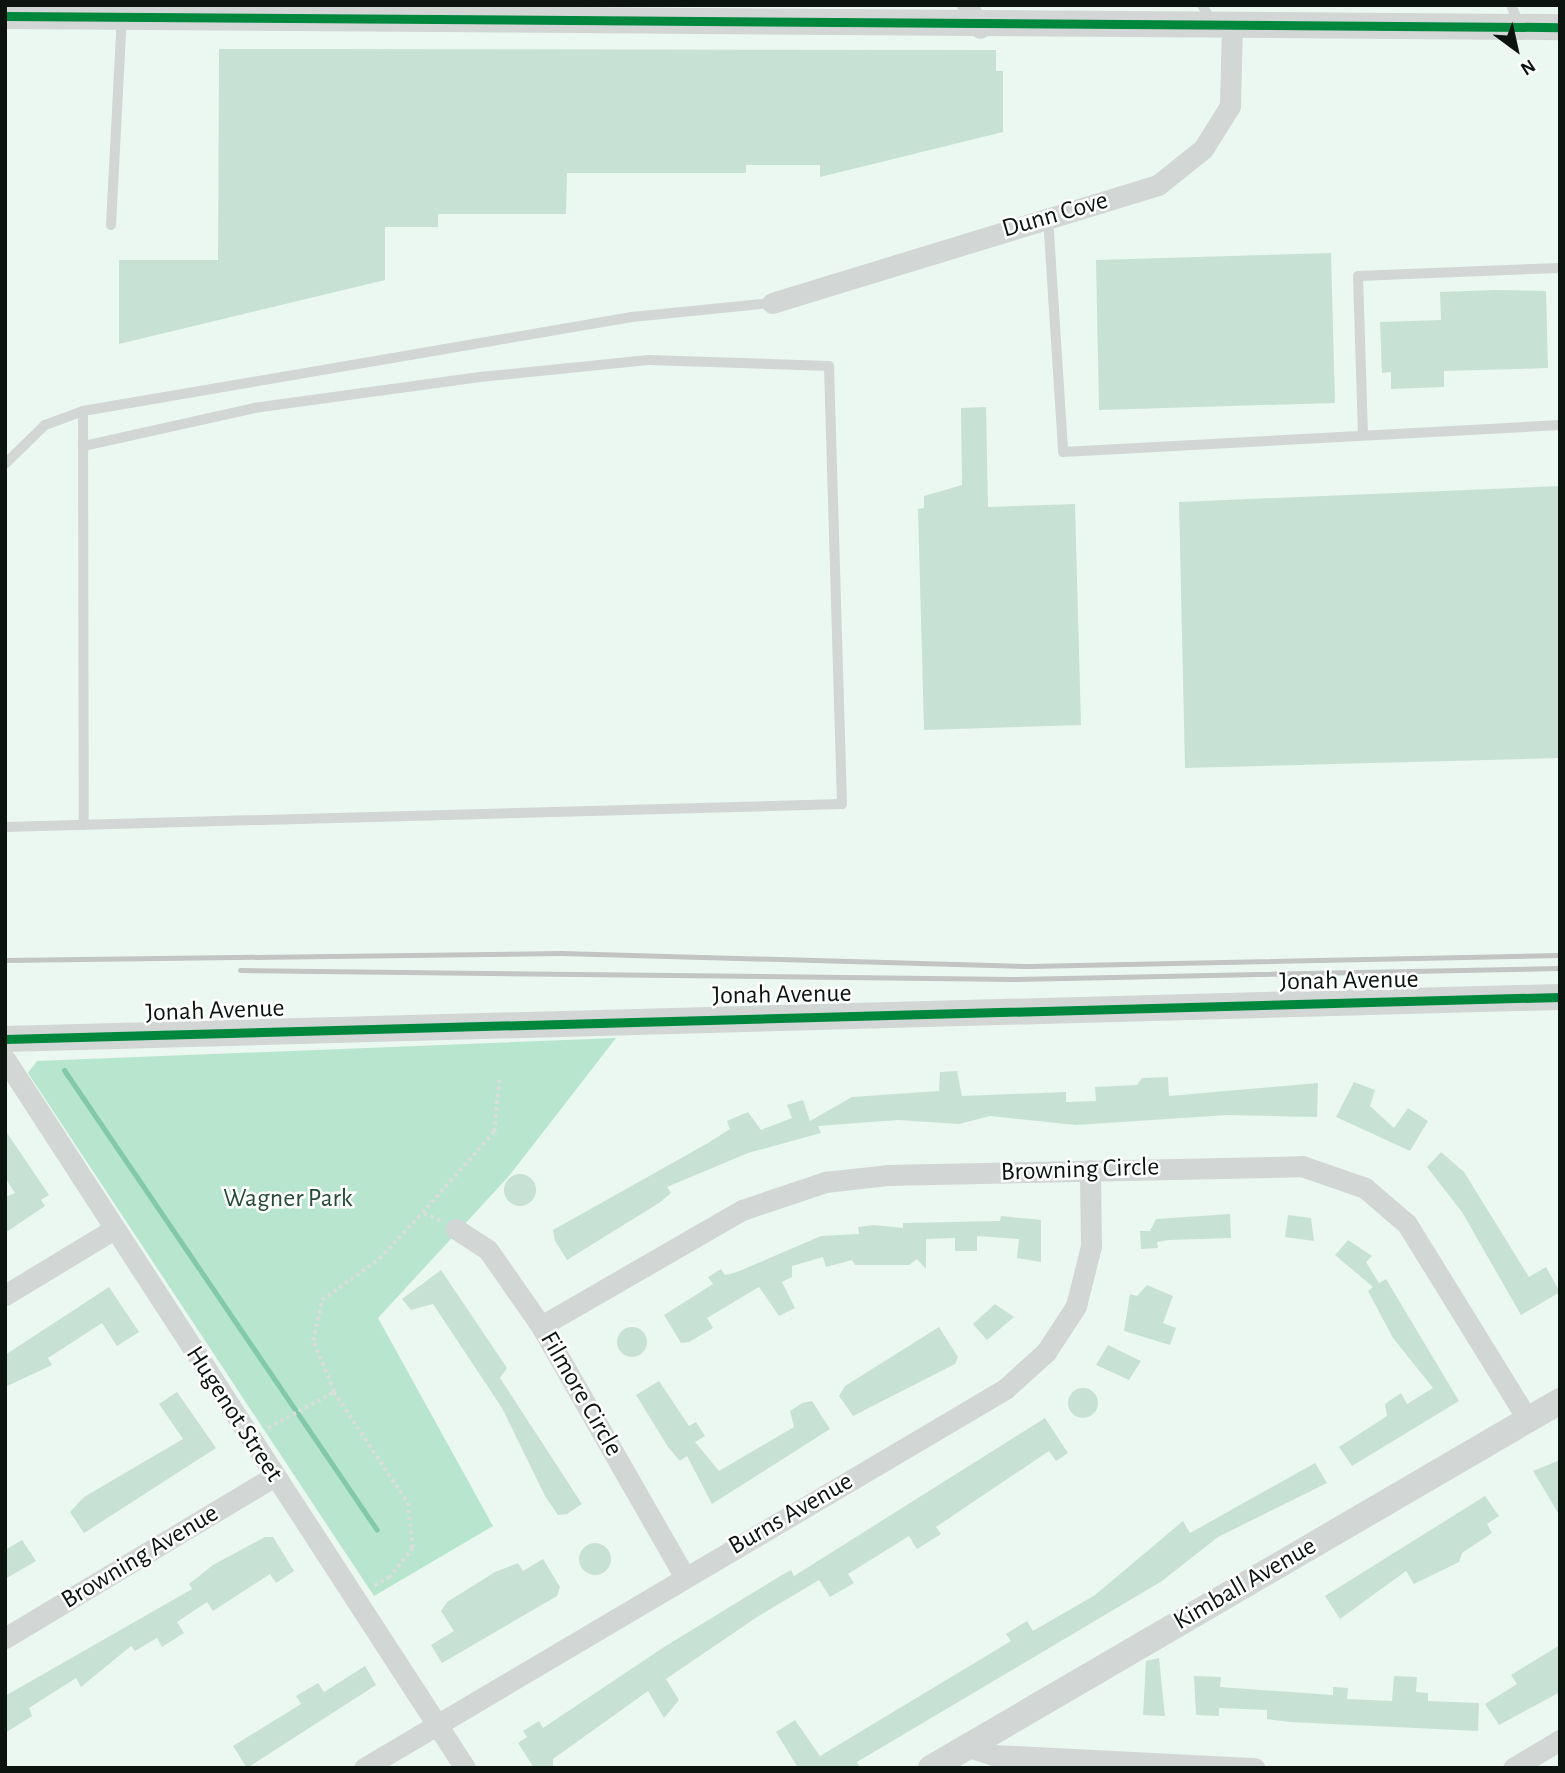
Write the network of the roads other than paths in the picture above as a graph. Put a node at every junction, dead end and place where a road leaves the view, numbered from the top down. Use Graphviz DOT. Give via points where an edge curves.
graph roads {
  1 [pos="5,16"];
  2 [pos="973,16"];
  3 [pos="1318,16"];
  4 [pos="1515,16"];
  5 [pos="121,18"];
  6 [pos="1216,19"];
  7 [pos="1560,27"];
  8 [pos="1048,217"];
  9 [pos="111,225"];
  10 [pos="1560,268"];
  11 [pos="772,303"];
  12 [pos="83,411"];
  13 [pos="1560,425"];
  14 [pos="1363,435"];
  15 [pos="83,446"];
  16 [pos="5,464"];
  17 [pos="84,825"];
  18 [pos="5,827"];
  19 [pos="1560,997"];
  20 [pos="5,1039"];
  21 [pos="5,1059"];
  22 [pos="1090,1170"];
  23 [pos="114,1229"];
  24 [pos="456,1229"];
  25 [pos="5,1295"];
  26 [pos="541,1326"];
  27 [pos="1560,1401"];
  28 [pos="1528,1420"];
  29 [pos="275,1476"];
  30 [pos="685,1577"];
  31 [pos="5,1638"];
  32 [pos="437,1724"];
  33 [pos="1560,1740"];
  34 [pos="966,1746"];
  35 [pos="364,1768"];
  36 [pos="465,1768"];
  37 [pos="931,1768"];
  38 [pos="1255,1768"];
  39 [pos="1513,1768"];
  1 -- 5 [label="street"];
  2 -- 5 [label="street"];
  2 -- 6 [label="street"];
  3 -- 4 [label="street"];
  3 -- 6 [label="street"];
  4 -- 7 [label="street"];
  5 -- 9 [label="lane"];
  6 -- 8 [label="street, Dunn Cove" via="1230,106 1203,149 1158,185"];
  8 -- 11 [label="street, Dunn Cove"];
  8 -- 14 [label="lane" via="1063,452"];
  10 -- 14 [label="lane" via="1358,276"];
  11 -- 12 [label="lane" via="632,317"];
  12 -- 15 [label="lane"];
  12 -- 16 [label="lane" via="45,425"];
  13 -- 14 [label="lane"];
  15 -- 17 [label="lane"];
  15 -- 17 [label="lane" via="255,408 480,377 648,360 829,366 842,804"];
  17 -- 18 [label="lane"];
  19 -- 20 [label="street, Jonah Avenue"];
  21 -- 23 [label="street, Hugenot Street"];
  22 -- 26 [label="street, Browning Circle" via="887,1175 796,1189 742,1210"];
  22 -- 28 [label="street, Browning Circle" via="1276,1163 1321,1169 1365,1188 1389,1204 1425,1248"];
  22 -- 30 [label="street, Burns Avenue" via="1086,1275 1076,1306 1046,1352 1005,1389"];
  23 -- 25 [label="street"];
  23 -- 29 [label="street, Hugenot Street"];
  24 -- 26 [label="street, Filmore Circle" via="488,1250"];
  26 -- 30 [label="street, Filmore Circle"];
  27 -- 28 [label="street, Kimball Avenue"];
  28 -- 34 [label="street, Kimball Avenue"];
  29 -- 31 [label="street, Browning Avenue"];
  29 -- 32 [label="street, Hugenot Street"];
  30 -- 32 [label="street, Burns Avenue"];
  32 -- 35 [label="street, Burns Avenue"];
  32 -- 36 [label="street, Hugenot Street"];
  33 -- 39 [label="street"];
  34 -- 37 [label="street, Kimball Avenue"];
  34 -- 38 [label="street" via="994,1755"];
}
